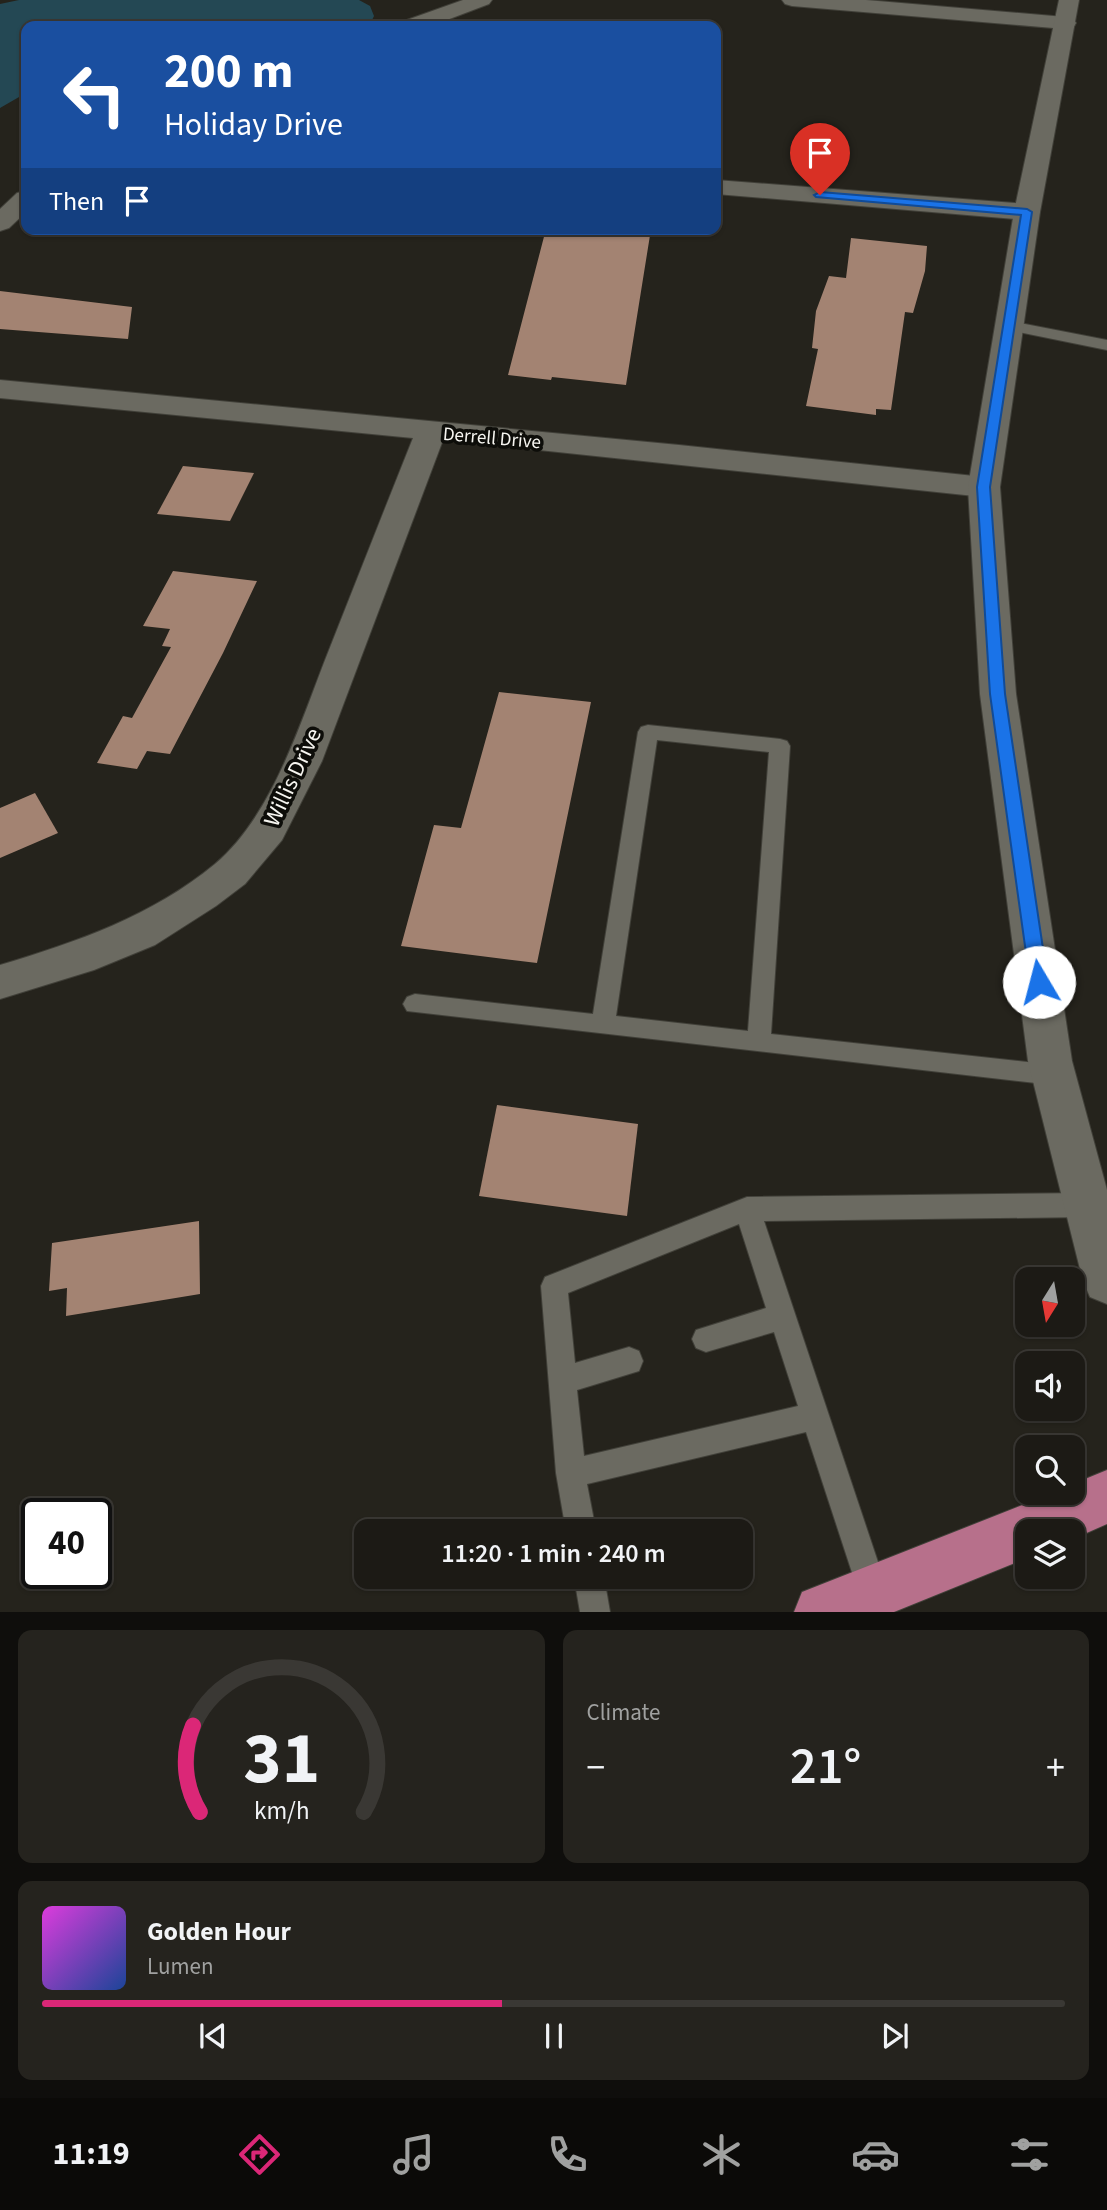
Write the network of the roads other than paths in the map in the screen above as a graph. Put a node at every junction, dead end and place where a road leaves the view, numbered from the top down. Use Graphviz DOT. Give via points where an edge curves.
graph roads {
  1 [pos="482,0"];
  2 [pos="792,0"];
  3 [pos="1067,11"];
  4 [pos="425,21"];
  5 [pos="721,187"];
  6 [pos="21,203"];
  7 [pos="1027,212"];
  8 [pos="0,223"];
  9 [pos="1009,326"];
  10 [pos="1107,345"];
  11 [pos="0,389"];
  12 [pos="431,431"];
  13 [pos="984,487"];
  14 [pos="0,982"];
  15 [pos="415,1003"];
  16 [pos="603,1024"];
  17 [pos="759,1041"];
  18 [pos="1054,1075"];
  19 [pos="1088,1205"];
  20 [pos="747,1209"];
  21 [pos="1107,1281"];
  22 [pos="782,1317"];
  23 [pos="706,1339"];
  24 [pos="629,1361"];
  25 [pos="563,1380"];
  26 [pos="815,1416"];
  27 [pos="571,1473"];
  28 [pos="1107,1497"];
  29 [pos="579,1519"];
  30 [pos="1055,1519"];
  31 [pos="1015,1536"];
  32 [pos="591,1589"];
  33 [pos="873,1592"];
  34 [pos="595,1612"];
  35 [pos="822,1612"];
  1 -- 4 [label="street"];
  2 -- 3 [label="street"];
  3 -- 7 [label="street"];
  5 -- 7 [label="street"];
  6 -- 8 [label="street"];
  7 -- 9 [label="street"];
  9 -- 10 [label="lane"];
  9 -- 13 [label="street"];
  11 -- 12 [label="street, Derrell Drive"];
  12 -- 13 [label="street, Derrell Drive"];
  12 -- 14 [label="street, Willis Drive" via="303,761 268,830 231,873 140,933"];
  13 -- 18 [label="street" via="998,694"];
  15 -- 16 [label="lane"];
  16 -- 17 [label="lane"];
  16 -- 17 [label="lane" via="648,732 780,746"];
  17 -- 18 [label="lane"];
  18 -- 19 [label="street"];
  19 -- 20 [label="lane"];
  19 -- 21 [label="street"];
  20 -- 22 [label="lane"];
  20 -- 25 [label="lane" via="554,1286"];
  22 -- 23 [label="lane"];
  22 -- 26 [label="lane"];
  24 -- 25 [label="lane"];
  25 -- 27 [label="lane"];
  26 -- 27 [label="lane"];
  26 -- 33 [label="lane"];
  27 -- 29 [label="lane"];
  28 -- 30 [label="main road"];
  31 -- 33 [label="main road"];
  32 -- 34 [label="lane"];
  33 -- 35 [label="main road"];
}
